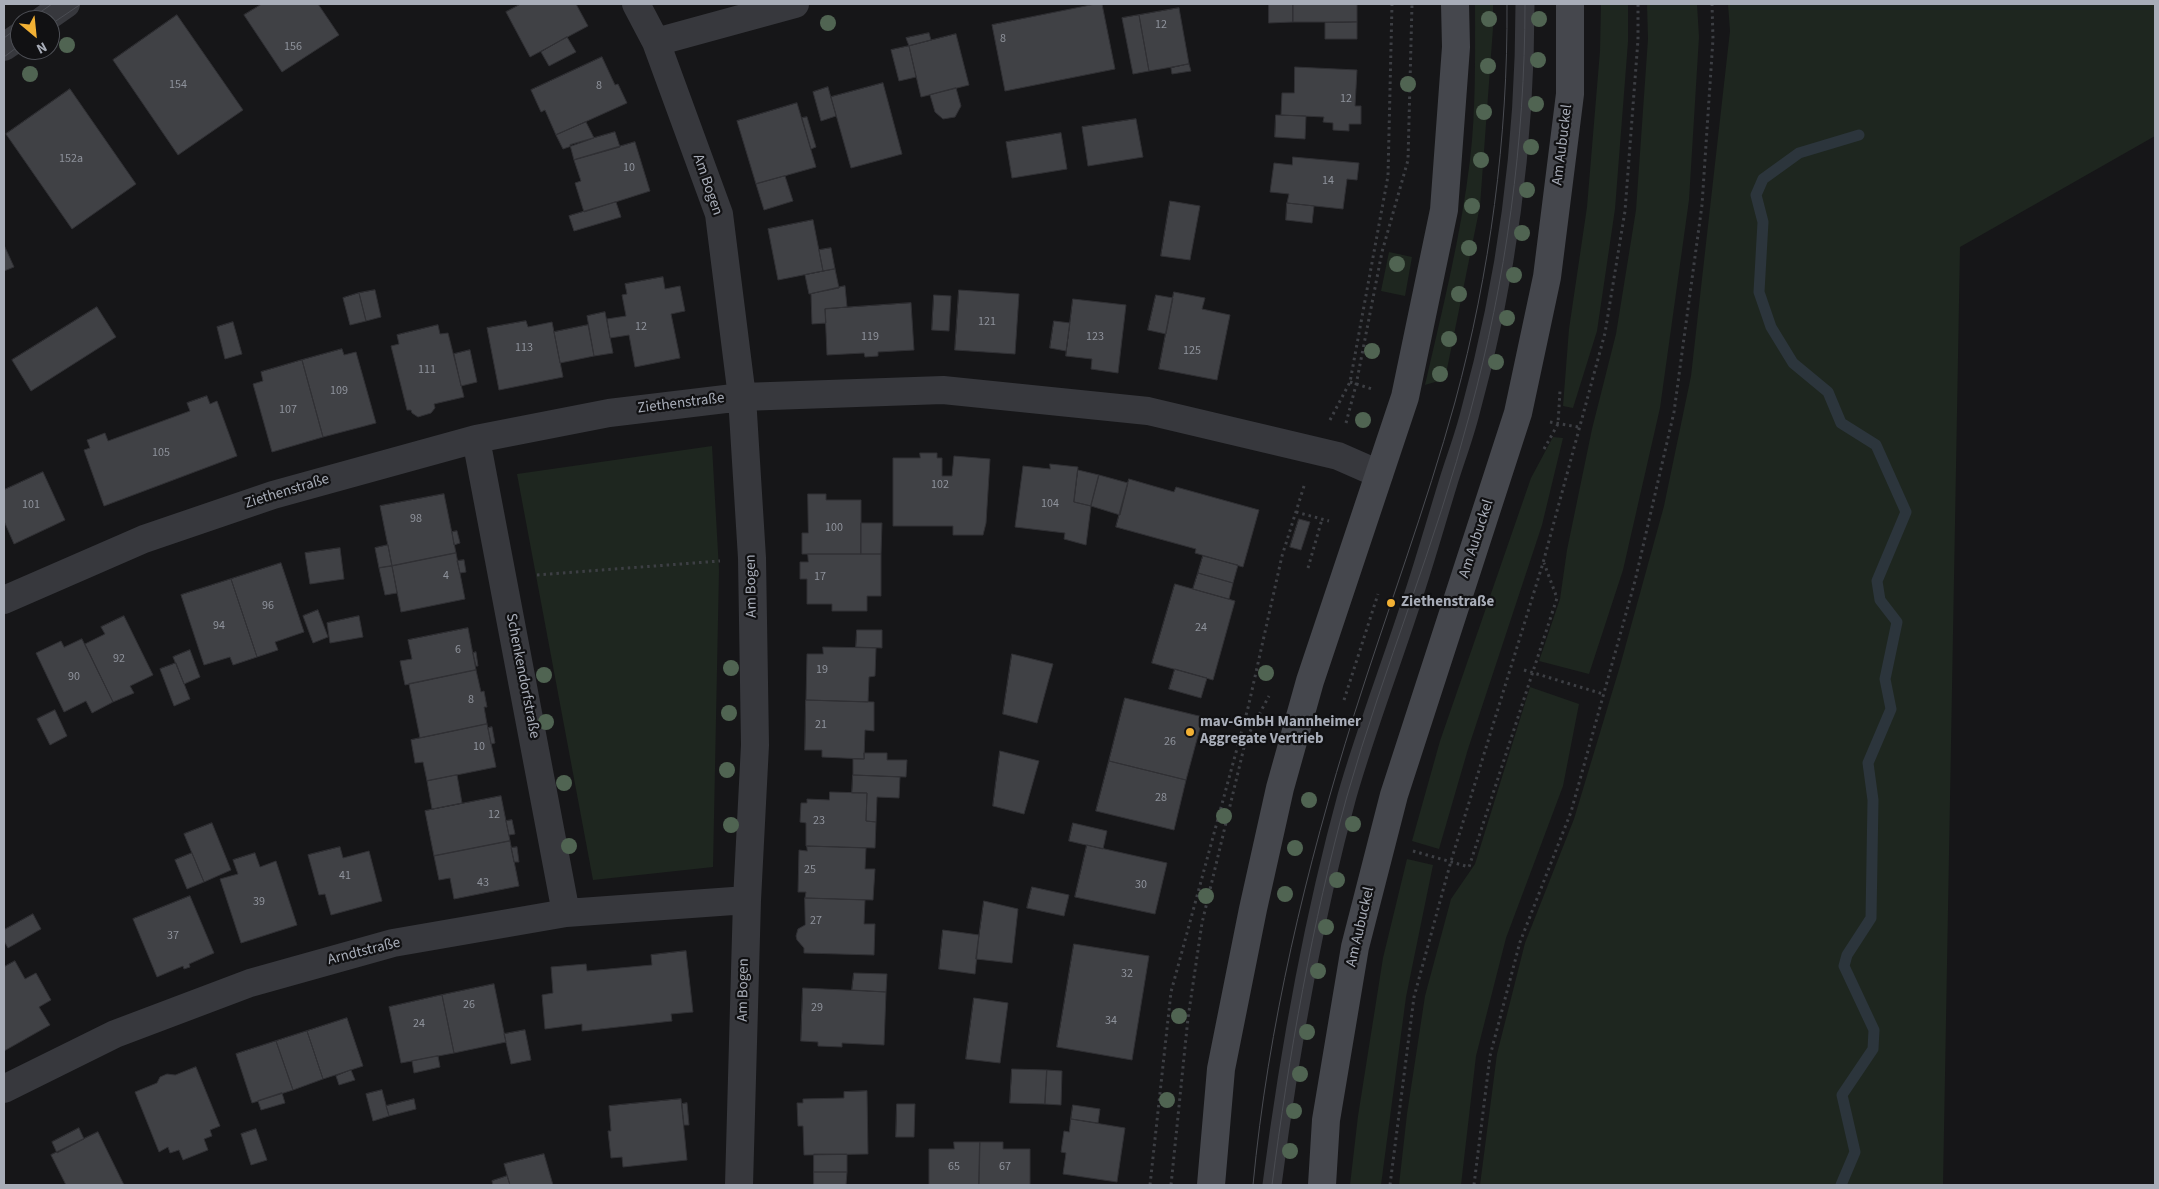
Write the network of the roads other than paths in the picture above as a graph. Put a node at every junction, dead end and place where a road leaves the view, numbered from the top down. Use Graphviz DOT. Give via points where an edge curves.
graph roads {
  1 [pos="636,4"];
  2 [pos="795,4"];
  3 [pos="1455,4"];
  4 [pos="1525,4"];
  5 [pos="1570,4"];
  6 [pos="656,42"];
  7 [pos="742,397"];
  8 [pos="476,439"];
  9 [pos="1379,474"];
  10 [pos="4,600"];
  11 [pos="747,900"];
  12 [pos="566,913"];
  13 [pos="4,1089"];
  14 [pos="739,1185"];
  15 [pos="1210,1185"];
  16 [pos="1272,1185"];
  17 [pos="1322,1185"];
  1 -- 6 [label="street, Am Bogen"];
  2 -- 6 [label="street"];
  3 -- 9 [label="main road" via="1456,46 1444,210 1405,397"];
  4 -- 16 [label="lane" via="1524,90 1519,150 1491,335 1470,416 1348,796 1321,898 1299,1007"];
  5 -- 17 [label="main road, Am Aubuckel" via="1570,94 1548,277 1518,413 1394,795 1355,947 1326,1120"];
  6 -- 7 [label="street, Am Bogen" via="719,214"];
  7 -- 8 [label="street, Ziethenstraße" via="609,413"];
  7 -- 9 [label="street, Ziethenstraße" via="943,390 1148,411 1326,453"];
  7 -- 11 [label="street, Am Bogen" via="752,558 755,744"];
  8 -- 10 [label="street, Ziethenstraße" via="246,504 144,539"];
  8 -- 12 [label="street, Schenkendorfstraße"];
  9 -- 15 [label="main road" via="1310,681 1280,788 1221,1068"];
  11 -- 12 [label="street, Arndtstraße"];
  11 -- 14 [label="street, Am Bogen"];
  12 -- 13 [label="street, Arndtstraße" via="393,943 250,983 115,1034"];
}
